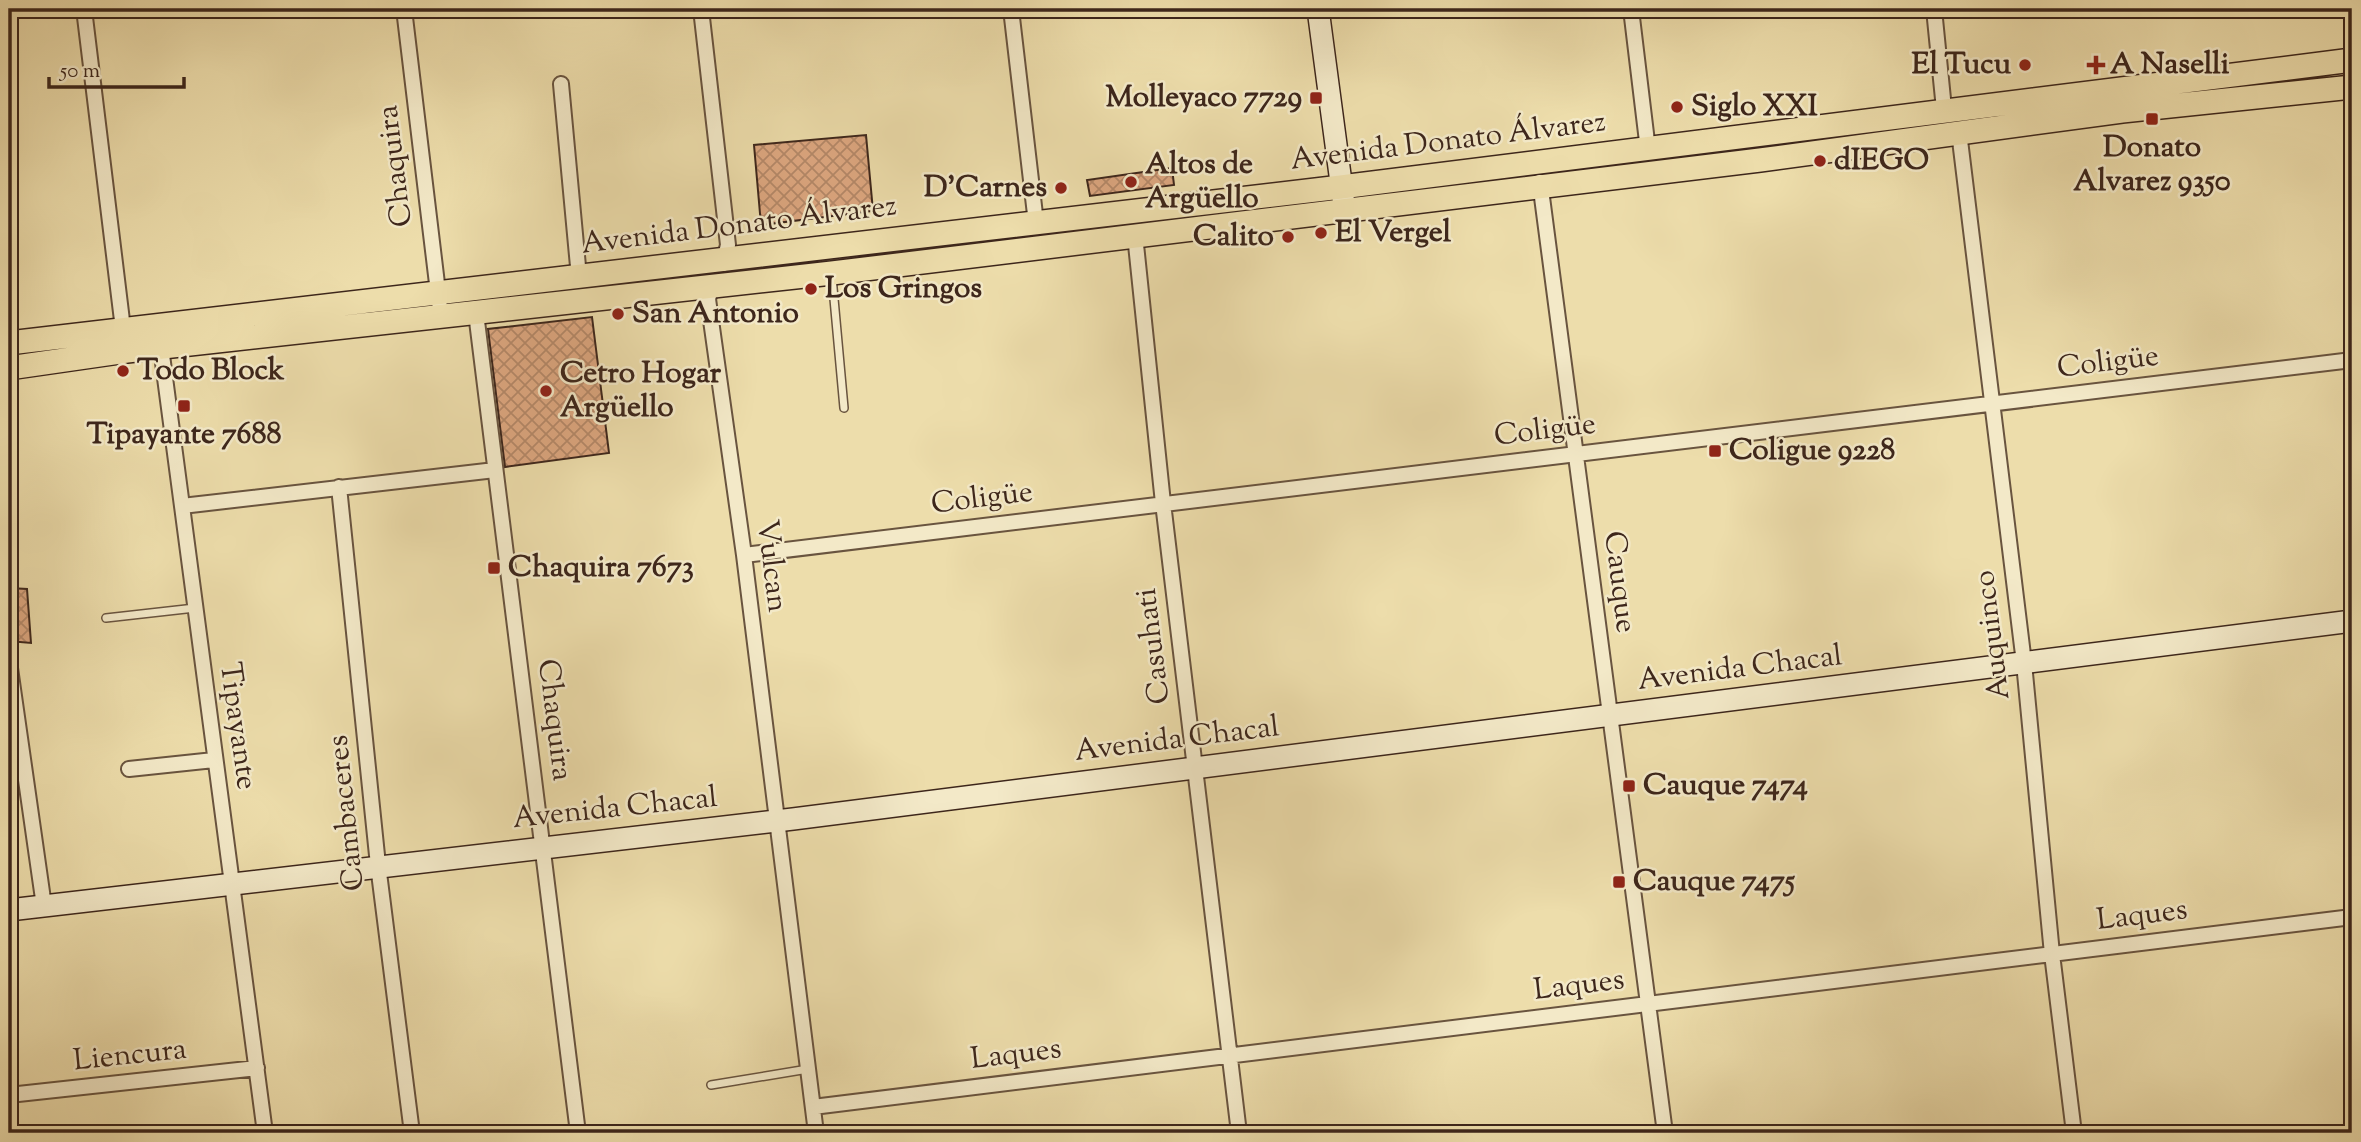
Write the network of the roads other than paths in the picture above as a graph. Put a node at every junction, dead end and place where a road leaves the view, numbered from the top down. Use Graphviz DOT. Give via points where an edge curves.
graph roads {
  1 [pos="84,9"];
  2 [pos="404,9"];
  3 [pos="701,9"];
  4 [pos="1011,9"];
  5 [pos="1318,9"];
  6 [pos="1631,9"];
  7 [pos="1934,9"];
  8 [pos="2352,60"];
  9 [pos="561,84"];
  10 [pos="2352,87"];
  11 [pos="1944,109"];
  12 [pos="1959,132"];
  13 [pos="1648,150"];
  14 [pos="1537,163"];
  15 [pos="1340,187"];
  16 [pos="1541,187"];
  17 [pos="1345,210"];
  18 [pos="1036,223"];
  19 [pos="1135,235"];
  20 [pos="725,259"];
  21 [pos="831,273"];
  22 [pos="579,277"];
  23 [pos="710,287"];
  24 [pos="437,293"];
  25 [pos="475,313"];
  26 [pos="441,317"];
  27 [pos="159,336"];
  28 [pos="125,340"];
  29 [pos="9,344"];
  30 [pos="2352,360"];
  31 [pos="9,368"];
  32 [pos="1992,403"];
  33 [pos="844,408"];
  34 [pos="1576,454"];
  35 [pos="495,470"];
  36 [pos="339,487"];
  37 [pos="1163,503"];
  38 [pos="182,506"];
  39 [pos="744,555"];
  40 [pos="195,608"];
  41 [pos="106,618"];
  42 [pos="2352,621"];
  43 [pos="9,660"];
  44 [pos="2024,663"];
  45 [pos="1610,716"];
  46 [pos="13,728"];
  47 [pos="214,760"];
  48 [pos="1195,767"];
  49 [pos="129,769"];
  50 [pos="776,821"];
  51 [pos="544,847"];
  52 [pos="378,866"];
  53 [pos="232,886"];
  54 [pos="44,906"];
  55 [pos="9,910"];
  56 [pos="2352,917"];
  57 [pos="2052,954"];
  58 [pos="1648,1004"];
  59 [pos="1230,1055"];
  60 [pos="257,1068"];
  61 [pos="808,1069"];
  62 [pos="711,1085"];
  63 [pos="9,1095"];
  64 [pos="813,1107"];
  65 [pos="265,1133"];
  66 [pos="412,1133"];
  67 [pos="578,1133"];
  68 [pos="816,1133"];
  69 [pos="1239,1133"];
  70 [pos="1665,1133"];
  71 [pos="2074,1133"];
  1 -- 28 [label="street"];
  2 -- 24 [label="street, Chaquira"];
  3 -- 20 [label="street" via="728,245"];
  4 -- 18 [label="street"];
  5 -- 15 [label="main road"];
  6 -- 13 [label="street"];
  7 -- 11 [label="street"];
  8 -- 11 [label="main road, Avenida Donato Álvarez"];
  9 -- 22 [label="street"];
  10 -- 12 [label="main road, Avenida Donato Álvarez"];
  11 -- 13 [label="main road, Avenida Donato Álvarez"];
  12 -- 16 [label="main road, Avenida Donato Álvarez"];
  12 -- 32 [label="street, Auquinco"];
  13 -- 14 [label="main road, Avenida Donato Álvarez"];
  14 -- 15 [label="main road, Avenida Donato Álvarez"];
  14 -- 16 [label="street, Cauque"];
  15 -- 17 [label="main road"];
  15 -- 18 [label="main road, Avenida Donato Álvarez"];
  16 -- 17 [label="main road, Avenida Donato Álvarez"];
  16 -- 34 [label="street, Cauque"];
  17 -- 19 [label="main road, Avenida Donato Álvarez"];
  18 -- 20 [label="main road, Avenida Donato Álvarez"];
  19 -- 21 [label="main road, Avenida Donato Álvarez"];
  19 -- 37 [label="street, Casuhati"];
  20 -- 22 [label="main road, Avenida Donato Álvarez"];
  20 -- 23 [label="street"];
  21 -- 23 [label="main road, Avenida Donato Álvarez"];
  21 -- 33 [label="lane"];
  22 -- 24 [label="main road, Avenida Donato Álvarez"];
  23 -- 25 [label="main road, Avenida Donato Álvarez"];
  23 -- 39 [label="street, Vulcan"];
  24 -- 26 [label="street, Chaquira"];
  24 -- 27 [label="main road, Avenida Donato Álvarez"];
  25 -- 26 [label="main road, Avenida Donato Álvarez"];
  25 -- 35 [label="street, Chaquira"];
  26 -- 27 [label="main road, Avenida Donato Álvarez"];
  27 -- 28 [label="main road, Avenida Donato Álvarez"];
  27 -- 38 [label="street, Tipayante"];
  28 -- 29 [label="main road, Avenida Donato Álvarez"];
  28 -- 31 [label="main road, Avenida Donato Álvarez"];
  30 -- 32 [label="street, Coligüe"];
  32 -- 34 [label="street, Coligüe"];
  32 -- 44 [label="street, Auquinco"];
  34 -- 37 [label="street, Coligüe"];
  34 -- 45 [label="street, Cauque"];
  35 -- 36 [label="street"];
  35 -- 51 [label="street, Chaquira"];
  36 -- 38 [label="street"];
  36 -- 52 [label="street, Cambaceres"];
  37 -- 39 [label="street, Coligüe"];
  37 -- 48 [label="street, Casuhati"];
  38 -- 40 [label="street, Tipayante"];
  39 -- 50 [label="street, Vulcan"];
  40 -- 41 [label="lane"];
  40 -- 47 [label="street, Tipayante"];
  42 -- 44 [label="main road, Avenida Chacal"];
  43 -- 46 [label="street"];
  44 -- 45 [label="main road, Avenida Chacal"];
  44 -- 57 [label="street, Auquinco"];
  45 -- 48 [label="main road, Avenida Chacal"];
  45 -- 58 [label="street, Cauque"];
  46 -- 54 [label="street"];
  47 -- 49 [label="street"];
  47 -- 53 [label="street, Tipayante"];
  48 -- 50 [label="main road, Avenida Chacal"];
  48 -- 59 [label="street, Casuhati"];
  50 -- 51 [label="main road, Avenida Chacal"];
  50 -- 61 [label="street, Vulcan"];
  51 -- 52 [label="main road, Avenida Chacal"];
  51 -- 67 [label="street, Chaquira"];
  52 -- 53 [label="main road, Avenida Chacal"];
  52 -- 66 [label="street, Cambaceres"];
  53 -- 54 [label="main road, Avenida Chacal"];
  53 -- 60 [label="street, Tipayante"];
  54 -- 55 [label="main road, Avenida Chacal"];
  56 -- 57 [label="street, Laques"];
  57 -- 58 [label="street, Laques"];
  57 -- 71 [label="street, Auquinco"];
  58 -- 59 [label="street, Laques"];
  58 -- 70 [label="street, Cauque"];
  59 -- 64 [label="street, Laques"];
  59 -- 69 [label="street, Casuhati"];
  60 -- 63 [label="street, Liencura"];
  60 -- 65 [label="street, Tipayante"];
  61 -- 62 [label="lane"];
  61 -- 64 [label="street, Vulcan"];
  64 -- 68 [label="street, Vulcan"];
}
